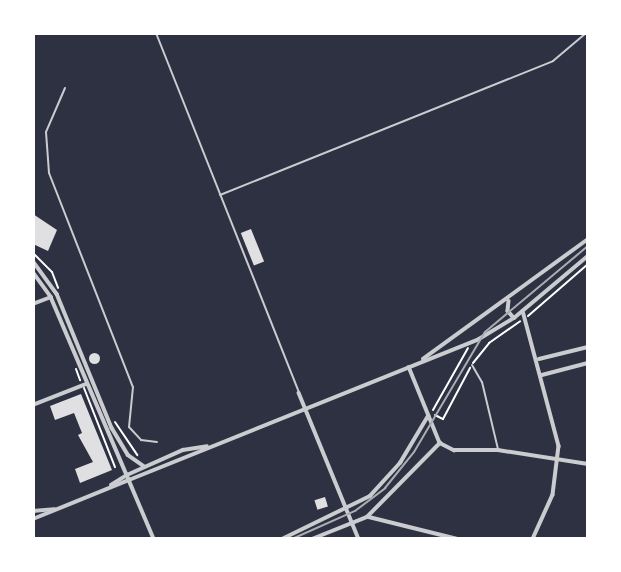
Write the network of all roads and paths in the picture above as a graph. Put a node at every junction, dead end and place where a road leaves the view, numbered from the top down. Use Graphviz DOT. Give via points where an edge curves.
graph roads {
  1 [pos="156,33"];
  2 [pos="586,33"];
  3 [pos="65,88"];
  4 [pos="220,195"];
  5 [pos="588,239"];
  6 [pos="588,256"];
  7 [pos="33,261"];
  8 [pos="588,264"];
  9 [pos="33,272"];
  10 [pos="51,297"];
  11 [pos="509,298"];
  12 [pos="33,303"];
  13 [pos="523,311"];
  14 [pos="527,317"];
  15 [pos="514,318"];
  16 [pos="588,347"];
  17 [pos="464,358"];
  18 [pos="538,359"];
  19 [pos="421,361"];
  20 [pos="588,363"];
  21 [pos="472,365"];
  22 [pos="408,366"];
  23 [pos="542,375"];
  24 [pos="84,384"];
  25 [pos="299,393"];
  26 [pos="33,405"];
  27 [pos="305,408"];
  28 [pos="430,414"];
  29 [pos="157,442"];
  30 [pos="441,442"];
  31 [pos="212,445"];
  32 [pos="498,450"];
  33 [pos="559,460"];
  34 [pos="588,464"];
  35 [pos="144,466"];
  36 [pos="116,467"];
  37 [pos="127,475"];
  38 [pos="129,480"];
  39 [pos="107,488"];
  40 [pos="57,509"];
  41 [pos="33,511"];
  42 [pos="345,512"];
  43 [pos="367,517"];
  44 [pos="33,519"];
  45 [pos="352,522"];
  46 [pos="153,539"];
  47 [pos="282,539"];
  48 [pos="313,539"];
  49 [pos="359,539"];
  50 [pos="458,539"];
  51 [pos="533,539"];
  1 -- 4 [label="lane"];
  2 -- 4 [label="lane" via="553,61"];
  3 -- 29 [label="lane" via="48,123 45,152 50,179 133,387 129,427 141,440"];
  4 -- 25 [label="lane"];
  5 -- 11 [label="street"];
  6 -- 13 [label="street"];
  7 -- 35 [label="street" via="50,279 112,428 128,455"];
  8 -- 14 [label="path"];
  9 -- 10 [label="street"];
  10 -- 12 [label="street"];
  10 -- 24 [label="street"];
  11 -- 15 [label="street" via="508,311"];
  11 -- 19 [label="street"];
  13 -- 14 [label="street"];
  13 -- 15 [label="street"];
  14 -- 18 [label="street"];
  14 -- 21 [label="path" via="489,343"];
  15 -- 19 [label="street" via="479,339"];
  16 -- 18 [label="street"];
  17 -- 28 [label="path"];
  18 -- 23 [label="street"];
  19 -- 22 [label="street"];
  20 -- 23 [label="street"];
  21 -- 28 [label="path" via="443,419"];
  21 -- 32 [label="lane" via="482,382"];
  22 -- 27 [label="street"];
  22 -- 28 [label="street"];
  23 -- 33 [label="street"];
  24 -- 26 [label="street"];
  24 -- 36 [label="path"];
  24 -- 37 [label="street"];
  25 -- 27 [label="street"];
  27 -- 31 [label="street"];
  27 -- 42 [label="street"];
  28 -- 30 [label="street"];
  28 -- 42 [label="street" via="385,481"];
  30 -- 32 [label="street" via="454,450"];
  30 -- 43 [label="street"];
  31 -- 35 [label="street"];
  31 -- 38 [label="street"];
  32 -- 33 [label="street"];
  33 -- 34 [label="street"];
  33 -- 51 [label="street" via="550,506"];
  35 -- 37 [label="street"];
  37 -- 38 [label="street"];
  37 -- 39 [label="street"];
  38 -- 39 [label="street"];
  38 -- 46 [label="street"];
  39 -- 40 [label="street"];
  40 -- 41 [label="street"];
  40 -- 44 [label="street"];
  42 -- 45 [label="street"];
  42 -- 47 [label="street"];
  43 -- 45 [label="street"];
  43 -- 50 [label="street"];
  45 -- 48 [label="street"];
  45 -- 49 [label="street"];
}
